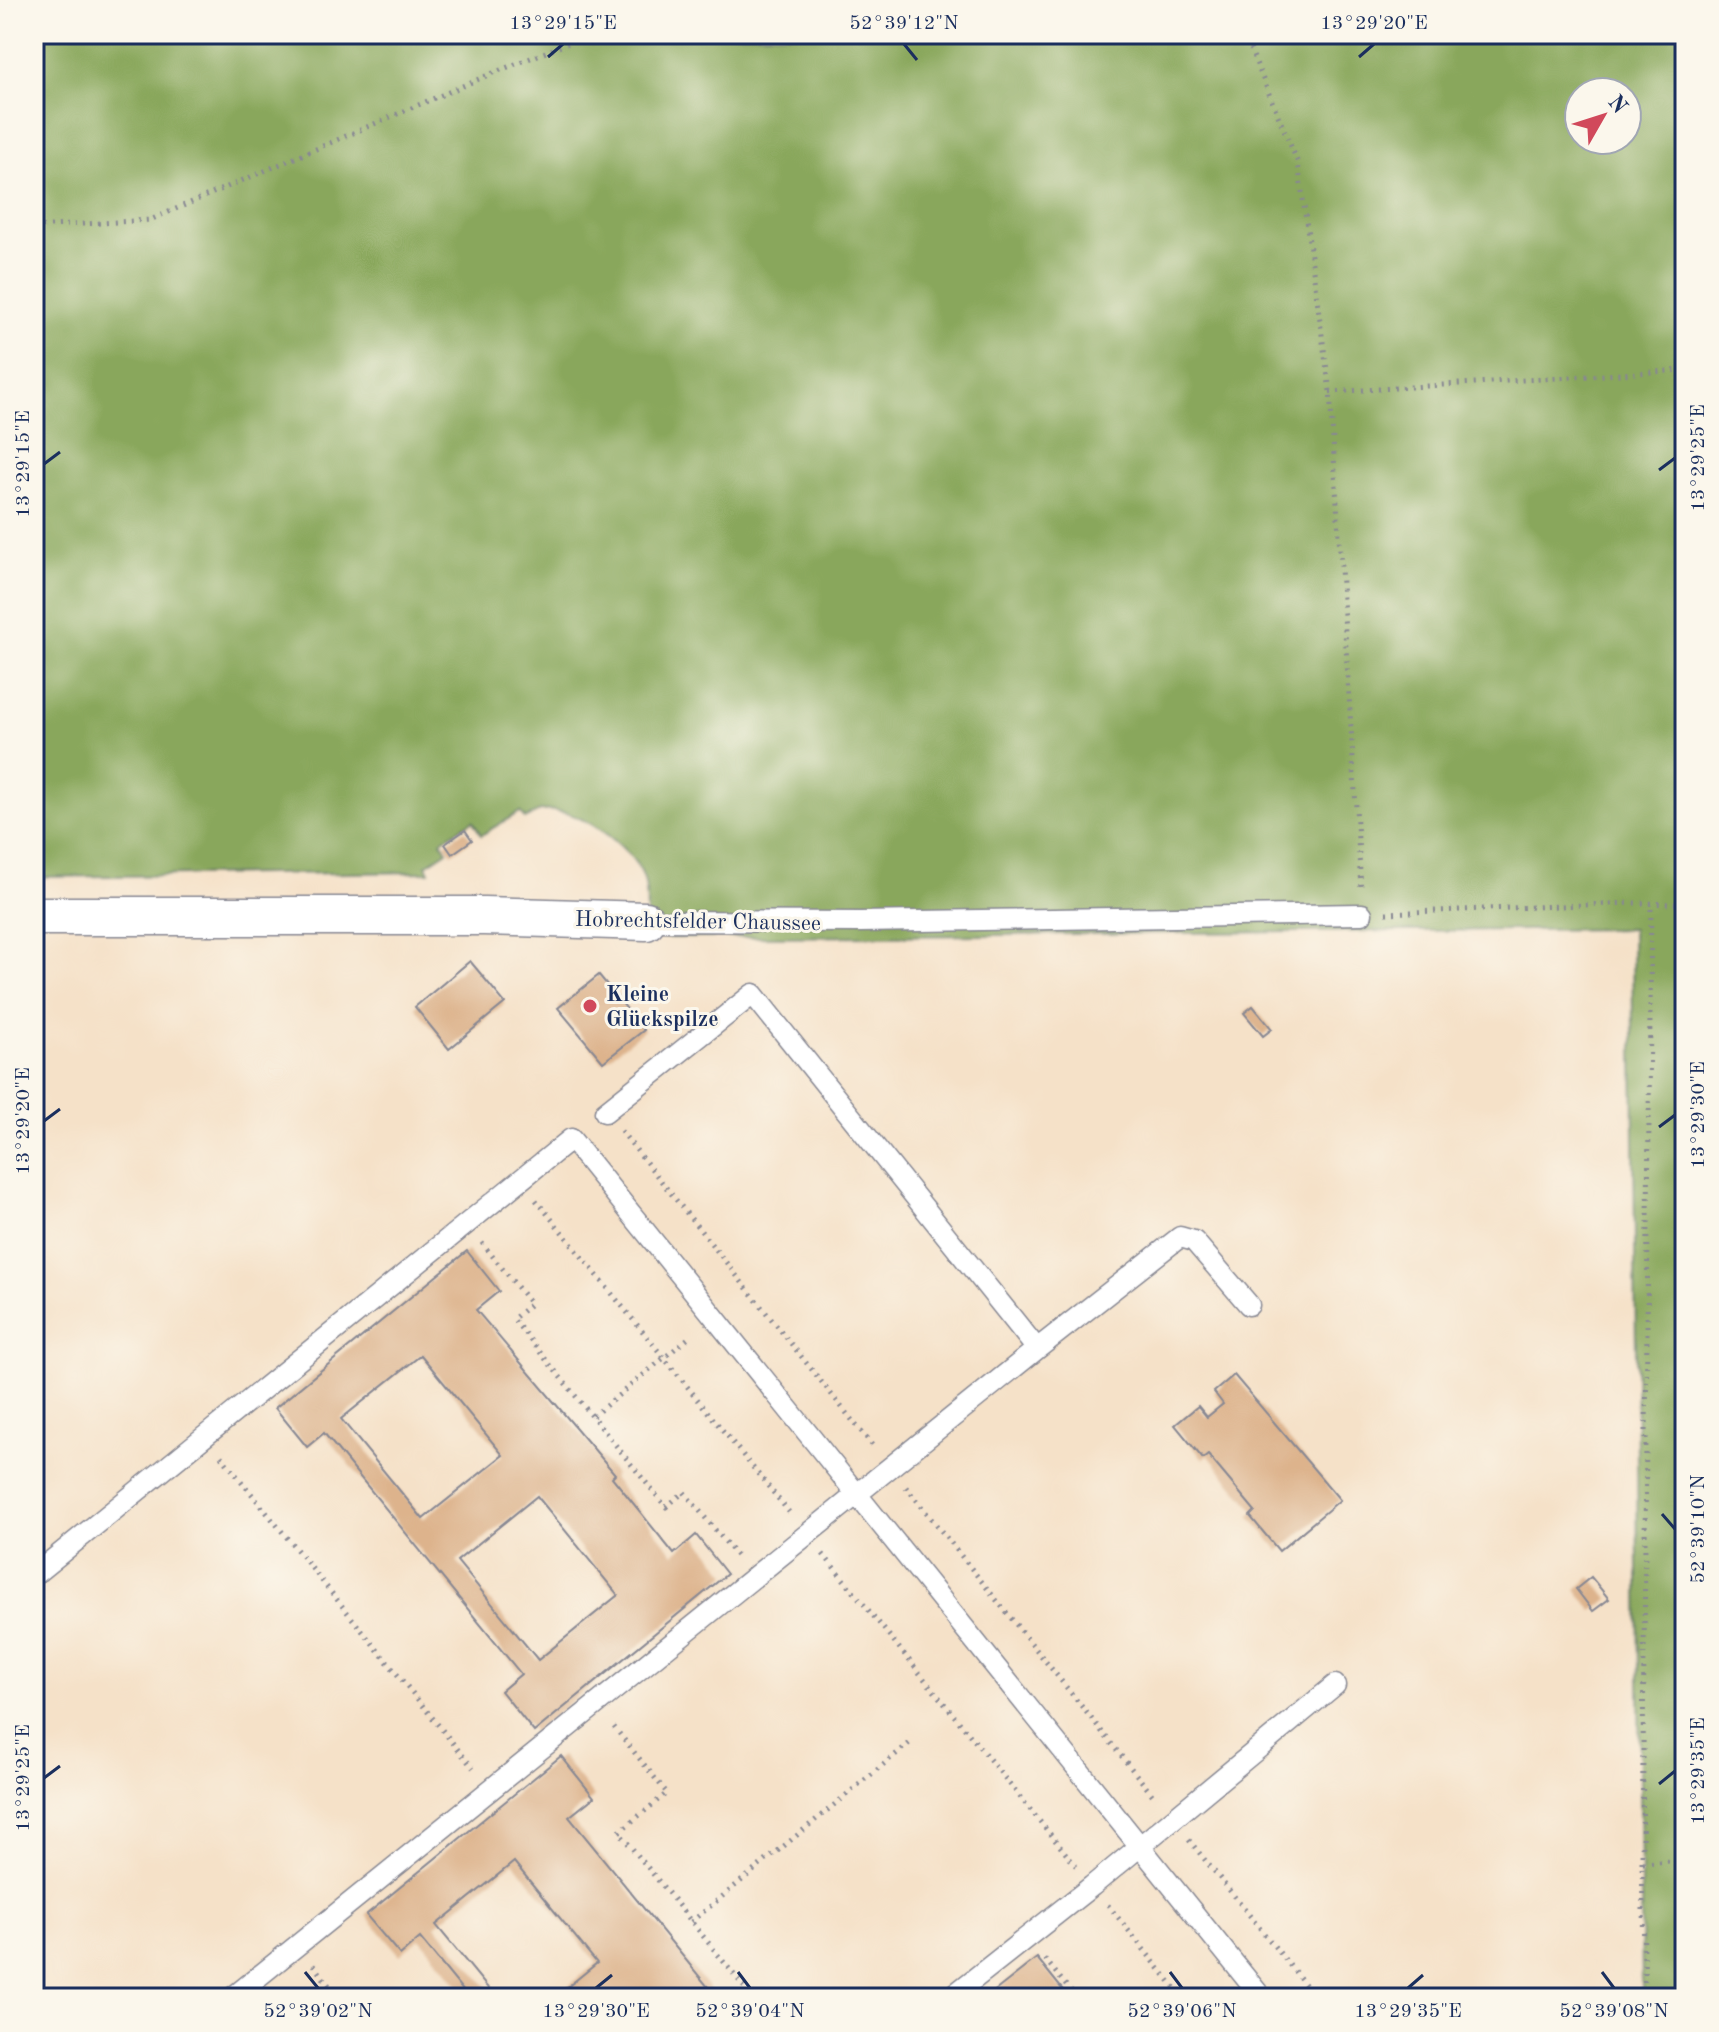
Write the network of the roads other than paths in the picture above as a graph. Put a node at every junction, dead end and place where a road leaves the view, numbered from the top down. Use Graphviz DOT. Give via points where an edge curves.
graph roads {
  1 [pos="1362,914"];
  2 [pos="34,916"];
  3 [pos="646,921"];
  4 [pos="605,1112"];
  5 [pos="1249,1305"];
  6 [pos="1037,1349"];
  7 [pos="856,1494"];
  8 [pos="34,1575"];
  9 [pos="1335,1685"];
  10 [pos="1139,1845"];
  11 [pos="232,1998"];
  12 [pos="950,1998"];
  13 [pos="1262,1998"];
  1 -- 3 [label="lane, Hobrechtsfelder Chaussee"];
  2 -- 3 [label="street, Hobrechtsfelder Chaussee"];
  4 -- 6 [label="lane" via="753,994"];
  5 -- 6 [label="lane" via="1194,1241 1180,1237"];
  6 -- 7 [label="lane"];
  7 -- 8 [label="lane" via="571,1139"];
  7 -- 10 [label="lane"];
  7 -- 11 [label="lane"];
  9 -- 10 [label="lane"];
  10 -- 12 [label="lane"];
  10 -- 13 [label="lane"];
}
